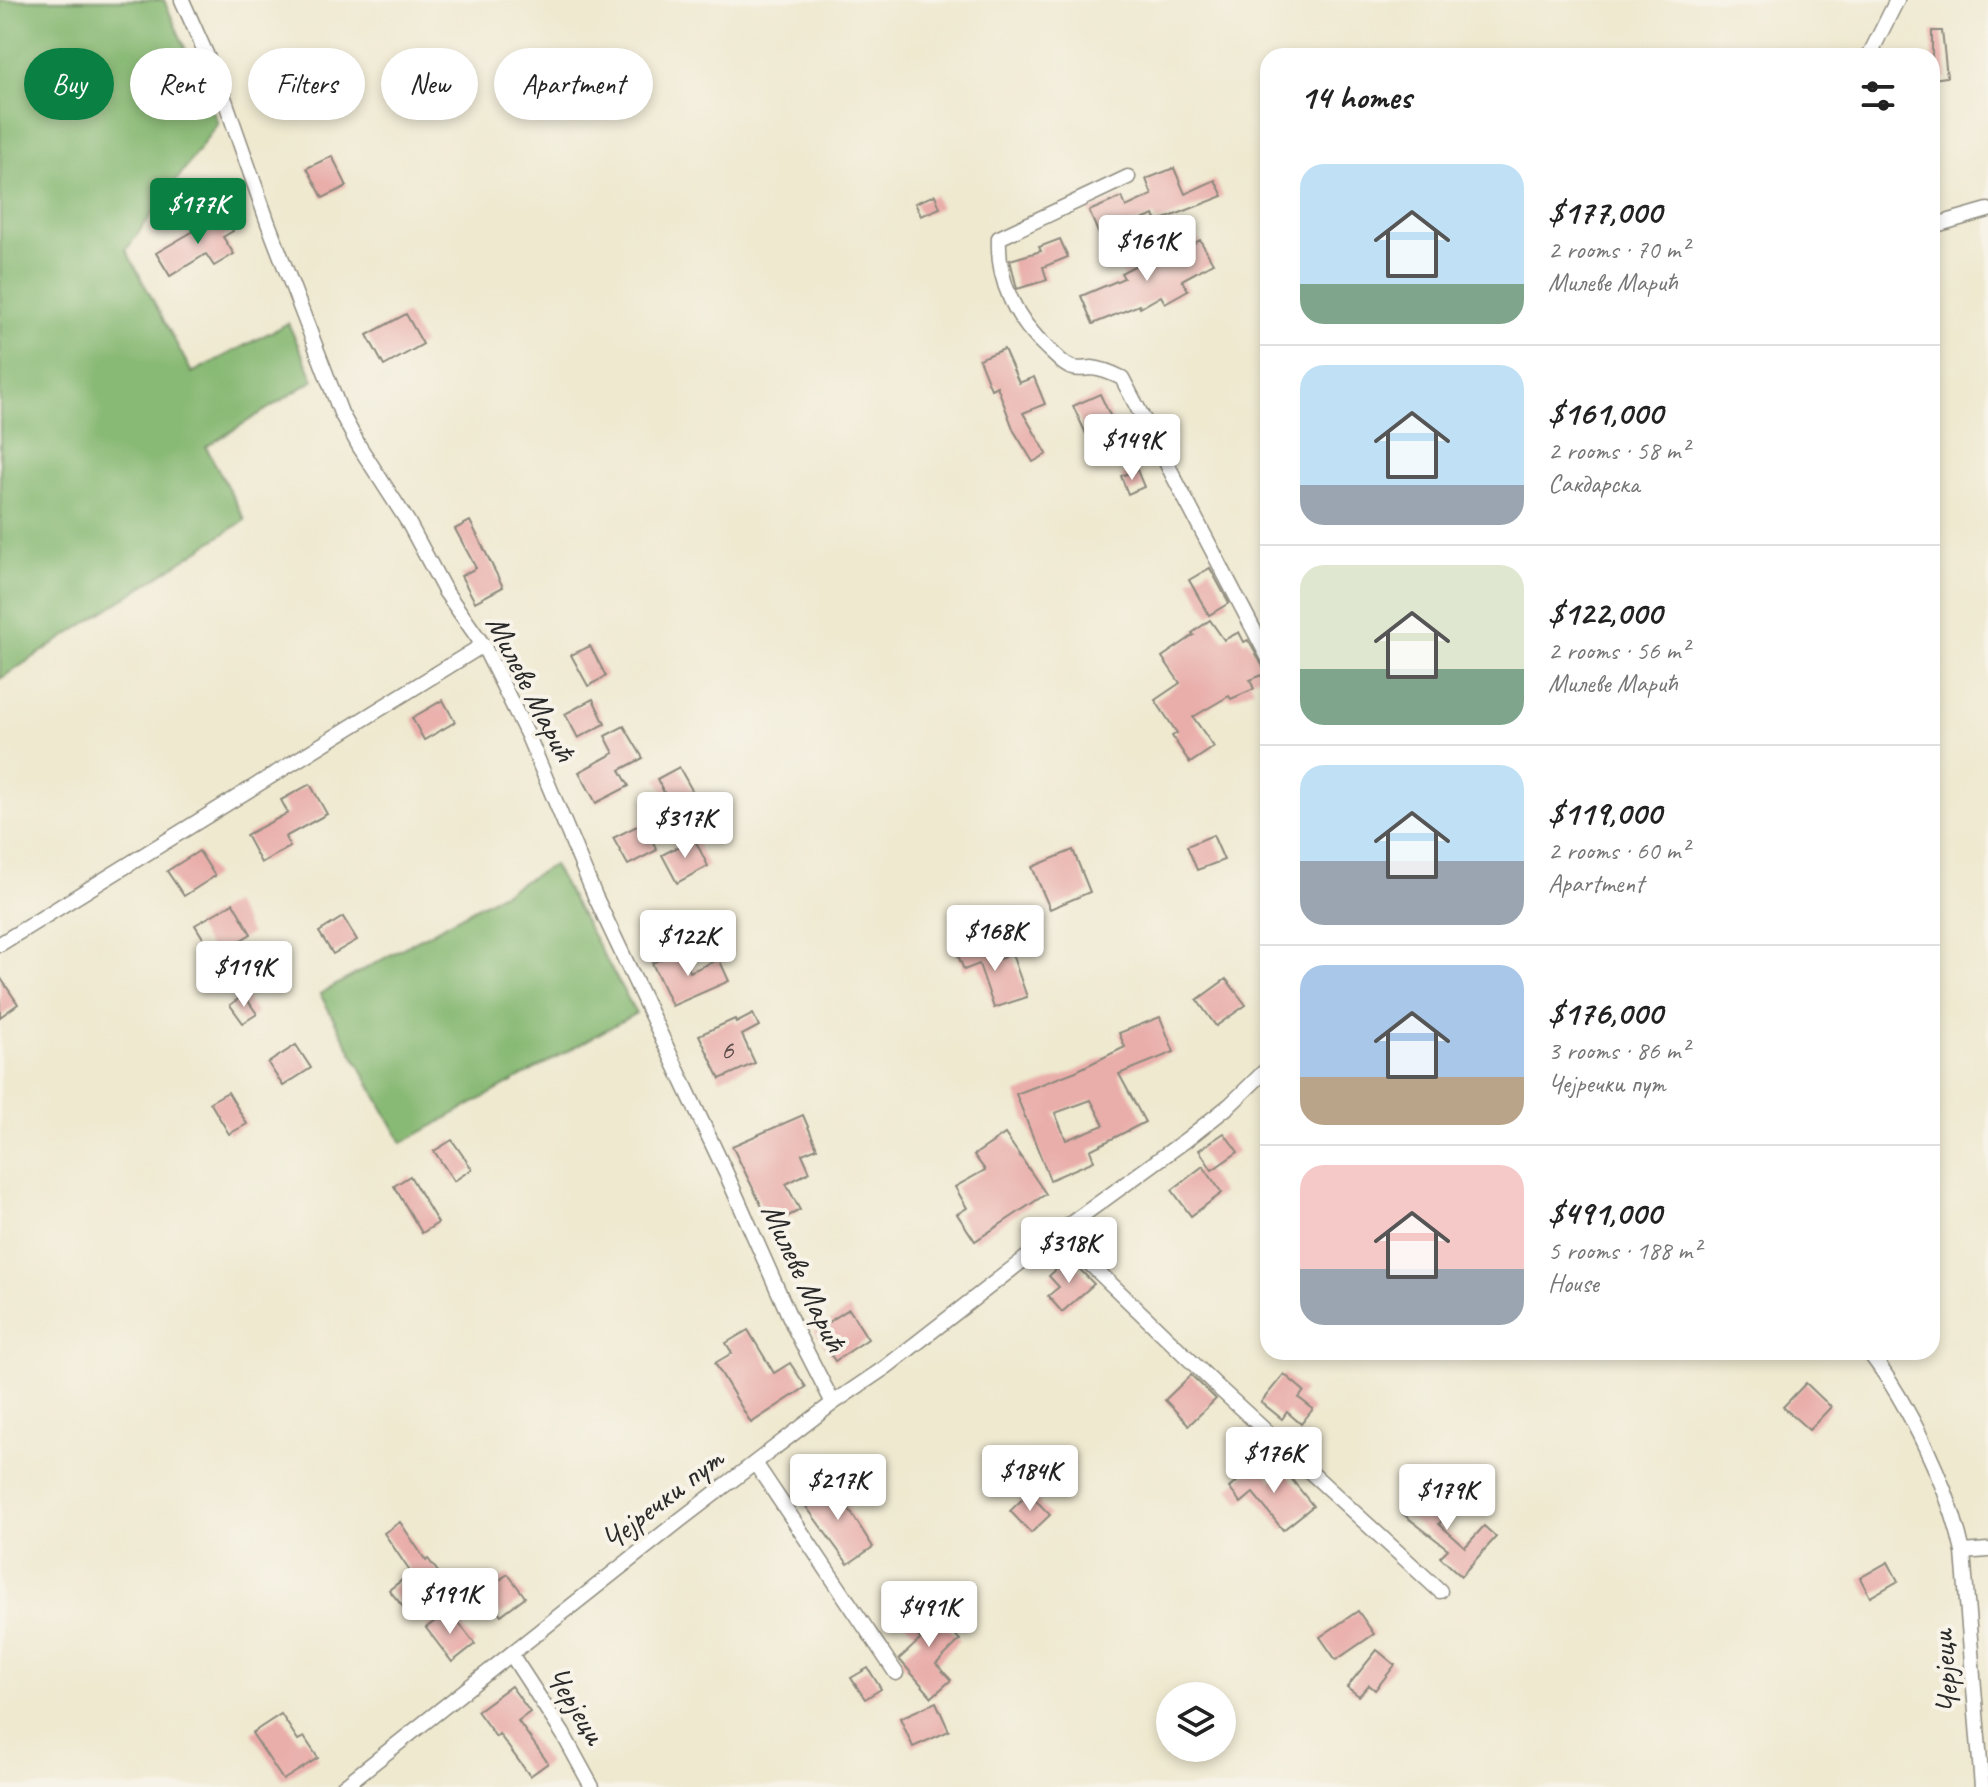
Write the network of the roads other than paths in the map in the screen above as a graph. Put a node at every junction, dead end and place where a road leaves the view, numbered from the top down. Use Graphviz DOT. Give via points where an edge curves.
graph roads {
  1 [pos="182,0"];
  2 [pos="1897,0"];
  3 [pos="1873,48"];
  4 [pos="1128,177"];
  5 [pos="1988,210"];
  6 [pos="1940,224"];
  7 [pos="1260,642"];
  8 [pos="483,645"];
  9 [pos="0,944"];
  10 [pos="1260,1076"];
  11 [pos="1058,1233"];
  12 [pos="1874,1360"];
  13 [pos="833,1403"];
  14 [pos="755,1463"];
  15 [pos="1988,1550"];
  16 [pos="1963,1552"];
  17 [pos="1440,1591"];
  18 [pos="511,1654"];
  19 [pos="896,1673"];
  20 [pos="343,1787"];
  21 [pos="592,1787"];
  22 [pos="1982,1787"];
  1 -- 8 [label="street, Милеве Мaрић" via="219,83 341,413 445,591"];
  2 -- 3 [label="street"];
  4 -- 7 [label="street" via="999,238 1005,288 1030,332 1064,363 1122,378"];
  5 -- 6 [label="street"];
  8 -- 9 [label="street"];
  8 -- 13 [label="street, Милеве Мaрић"];
  10 -- 11 [label="street, Чејречки пут" via="1186,1140"];
  11 -- 13 [label="street, Чејречки пут"];
  11 -- 17 [label="street"];
  12 -- 16 [label="street, Черјеци" via="1935,1470 1956,1518"];
  13 -- 14 [label="street, Чејречки пут"];
  14 -- 18 [label="street, Чејречки пут"];
  14 -- 19 [label="street"];
  15 -- 16 [label="street"];
  16 -- 22 [label="street, Черјеци"];
  18 -- 20 [label="street, Чејречки пут"];
  18 -- 21 [label="street, Черјеци"];
}
